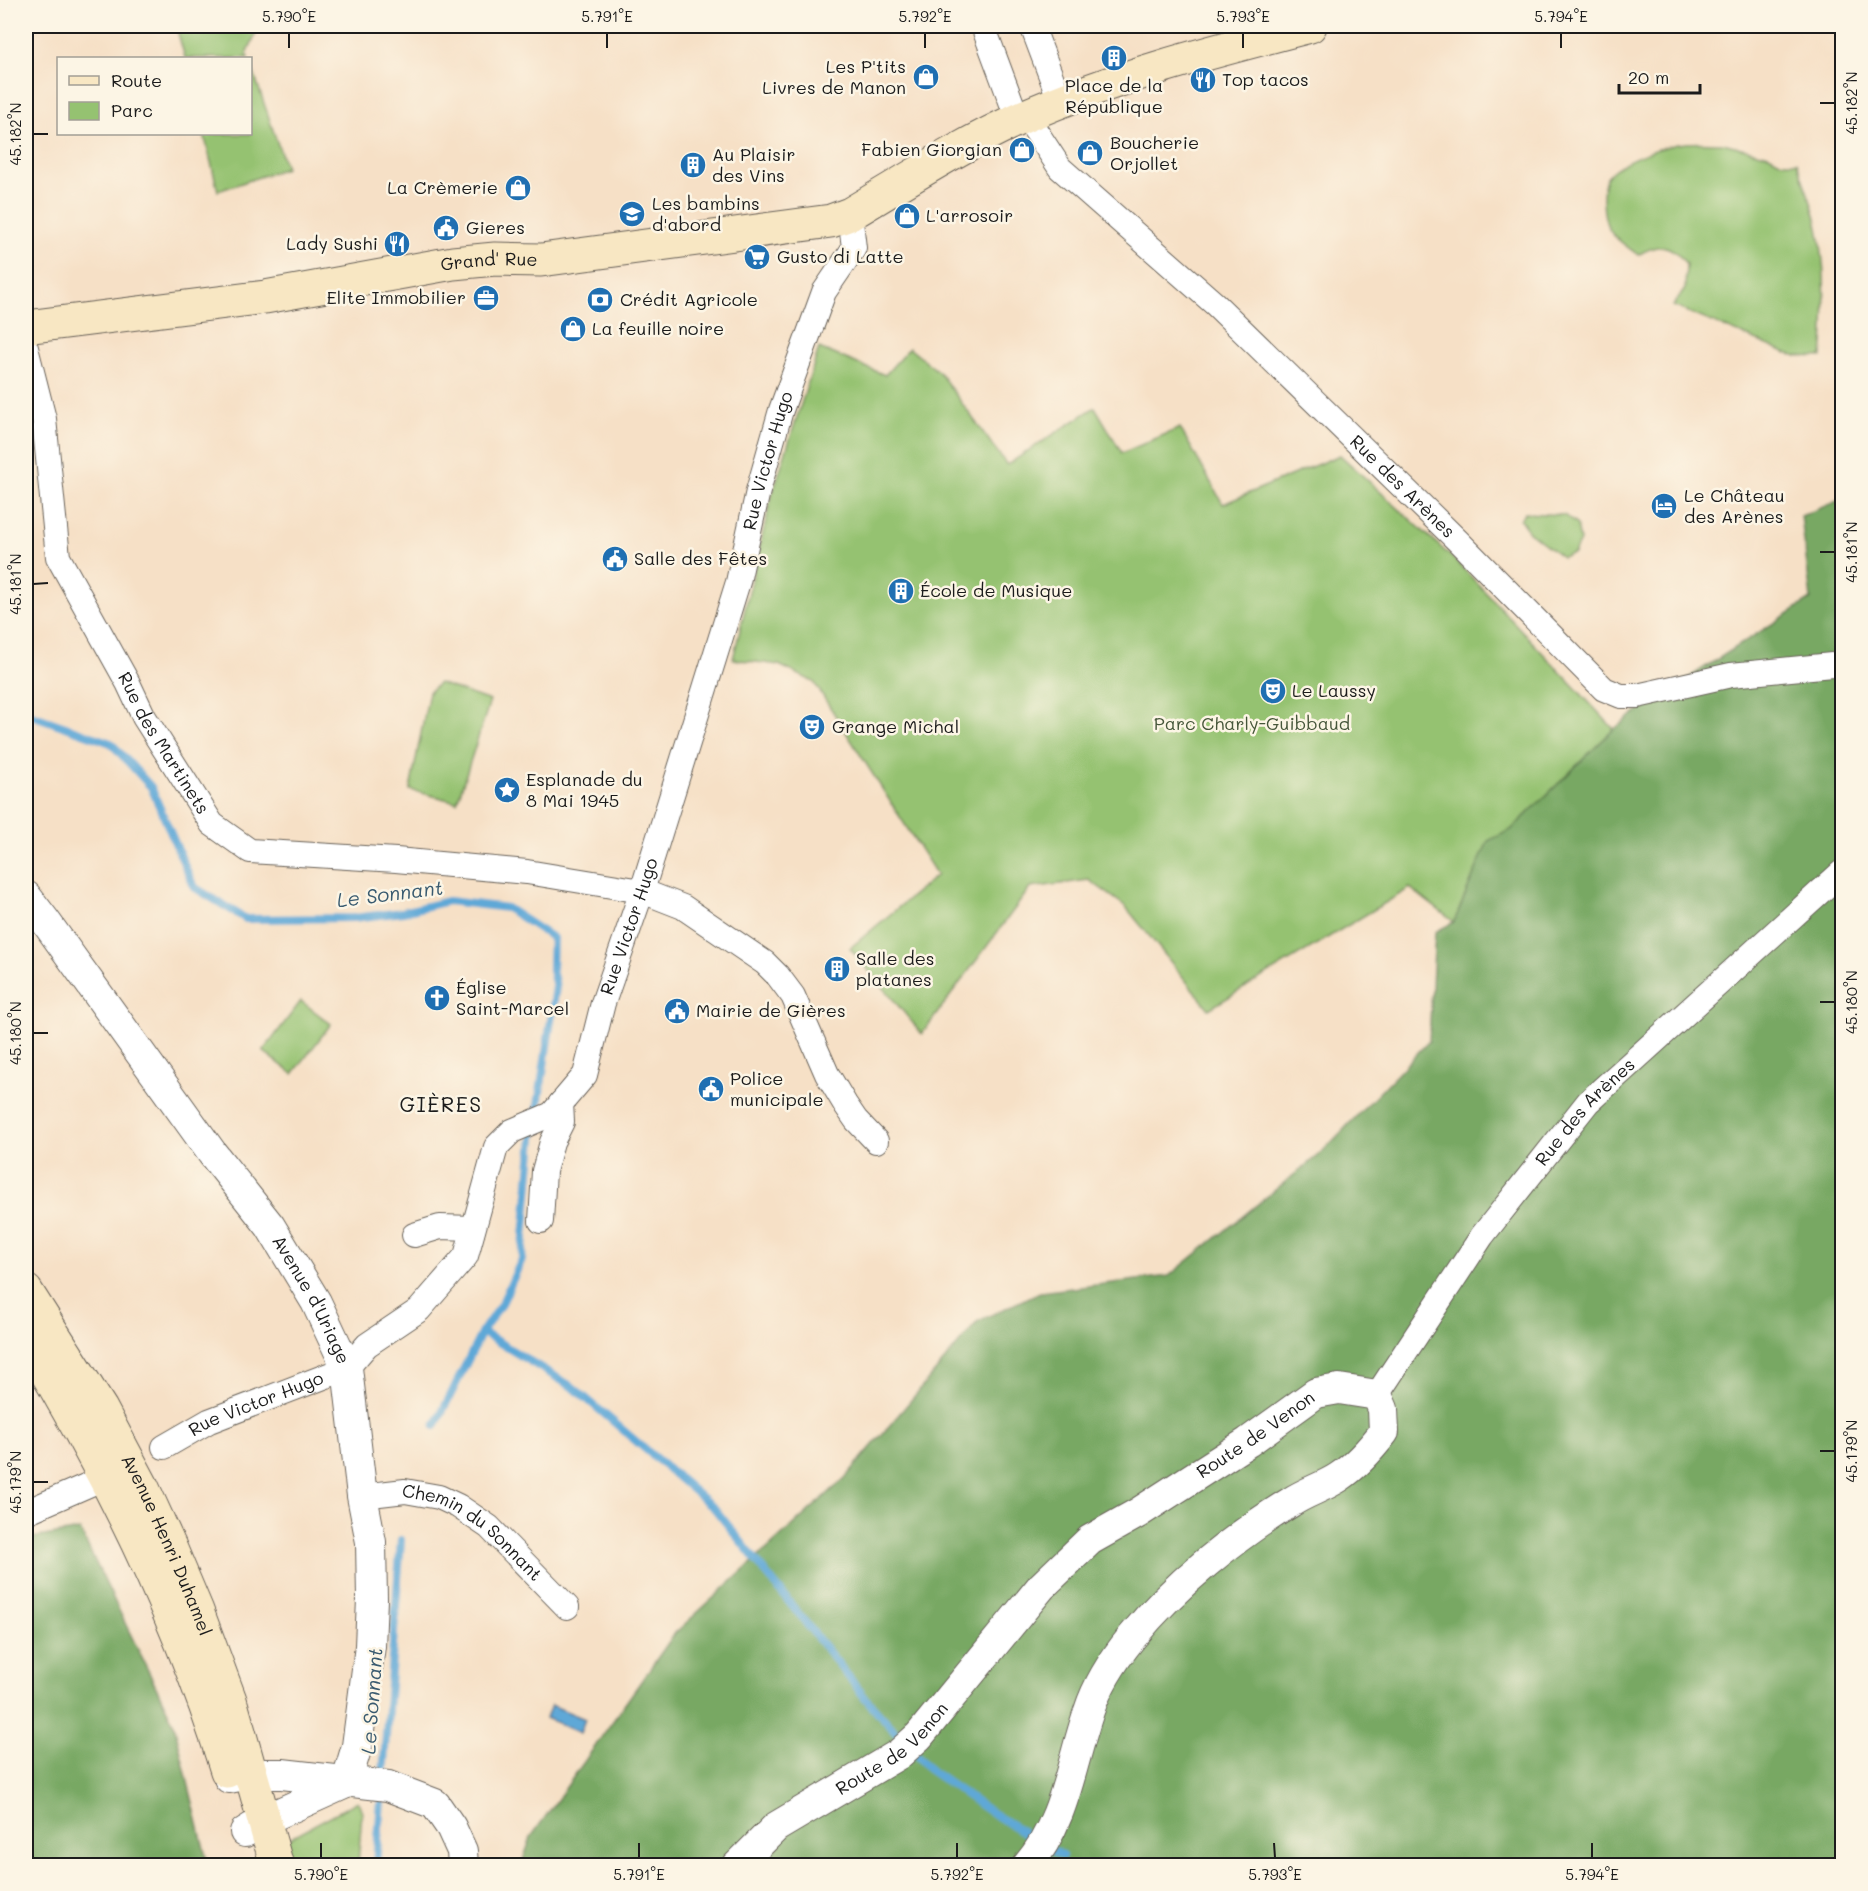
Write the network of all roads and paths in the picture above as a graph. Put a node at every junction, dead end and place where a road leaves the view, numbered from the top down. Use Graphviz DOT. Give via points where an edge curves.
graph roads {
  1 [pos="983,26"];
  2 [pos="1032,26"];
  3 [pos="1310,26"];
  4 [pos="1061,103"];
  5 [pos="1022,118"];
  6 [pos="850,214"];
  7 [pos="26,327"];
  8 [pos="26,348"];
  9 [pos="1842,664"];
  10 [pos="1842,872"];
  11 [pos="642,891"];
  12 [pos="26,896"];
  13 [pos="557,1108"];
  14 [pos="876,1141"];
  15 [pos="541,1221"];
  16 [pos="473,1228"];
  17 [pos="414,1235"];
  18 [pos="26,1291"];
  19 [pos="26,1338"];
  20 [pos="346,1368"];
  21 [pos="1377,1395"];
  22 [pos="164,1447"];
  23 [pos="118,1472"];
  24 [pos="362,1496"];
  25 [pos="26,1512"];
  26 [pos="567,1607"];
  27 [pos="240,1776"];
  28 [pos="346,1783"];
  29 [pos="255,1826"];
  30 [pos="1030,1863"];
  31 [pos="254,1866"];
  32 [pos="277,1866"];
  33 [pos="463,1866"];
  34 [pos="737,1866"];
  1 -- 5 [label="street, Rue des Arènes"];
  2 -- 4 [label="street"];
  3 -- 4 [label="main road, Grand' Rue" via="1140,74"];
  4 -- 5 [label="main road, Grand' Rue"];
  5 -- 6 [label="main road, Grand' Rue" via="975,140"];
  5 -- 9 [label="street, Rue des Arènes" via="1060,168 1215,304 1604,689 1621,696 1637,696 1731,675"];
  6 -- 7 [label="main road, Grand' Rue" via="831,221 541,260 453,262 265,297"];
  6 -- 11 [label="street, Rue Victor Hugo" via="854,248 824,292 781,410 738,582"];
  8 -- 11 [label="street, Rue des Martinets" via="44,419 58,558 144,717 212,824 250,851 527,872"];
  10 -- 21 [label="street, Rue des Arènes" via="1588,1102 1482,1236"];
  11 -- 13 [label="street, Rue Victor Hugo" via="603,1003 585,1075"];
  11 -- 14 [label="street, Rue des Martinets" via="683,908 765,963 793,996 827,1074 845,1104"];
  12 -- 20 [label="street, Avenue d'Uriage" via="212,1153 270,1226 316,1302"];
  13 -- 15 [label="street" via="562,1122 544,1171"];
  13 -- 16 [label="street, Rue Victor Hugo" via="512,1131 496,1147"];
  16 -- 17 [label="street" via="440,1227"];
  16 -- 20 [label="street, Rue Victor Hugo" via="466,1256 419,1310 367,1345"];
  18 -- 23 [label="main road, Avenue Henri Duhamel" via="101,1409"];
  19 -- 23 [label="main road, Avenue Henri Duhamel" via="72,1414"];
  20 -- 22 [label="street, Rue Victor Hugo" via="209,1421"];
  20 -- 24 [label="street, Avenue d'Uriage"];
  21 -- 30 [label="street" via="1383,1409 1384,1432 1368,1453 1339,1477 1291,1501 1190,1575 1108,1667 1089,1709 1052,1831"];
  21 -- 34 [label="street, Route de Venon" via="1339,1389 1316,1394 1248,1442 1090,1540 1041,1587 909,1745 776,1827"];
  23 -- 25 [label="street"];
  23 -- 27 [label="main road, Avenue Henri Duhamel" via="170,1547 209,1640 230,1700"];
  24 -- 26 [label="street, Chemin du Sonnant" via="405,1491 439,1497 458,1506 489,1527"];
  24 -- 28 [label="street, Avenue d'Uriage" via="371,1542 370,1646 357,1746"];
  27 -- 28 [label="street" via="282,1774"];
  27 -- 29 [label="main road, Avenue Henri Duhamel"];
  28 -- 29 [label="street"];
  28 -- 33 [label="street" via="384,1786 435,1804 462,1851"];
  29 -- 31 [label="main road, Avenue Henri Duhamel"];
  29 -- 32 [label="main road"];
}
